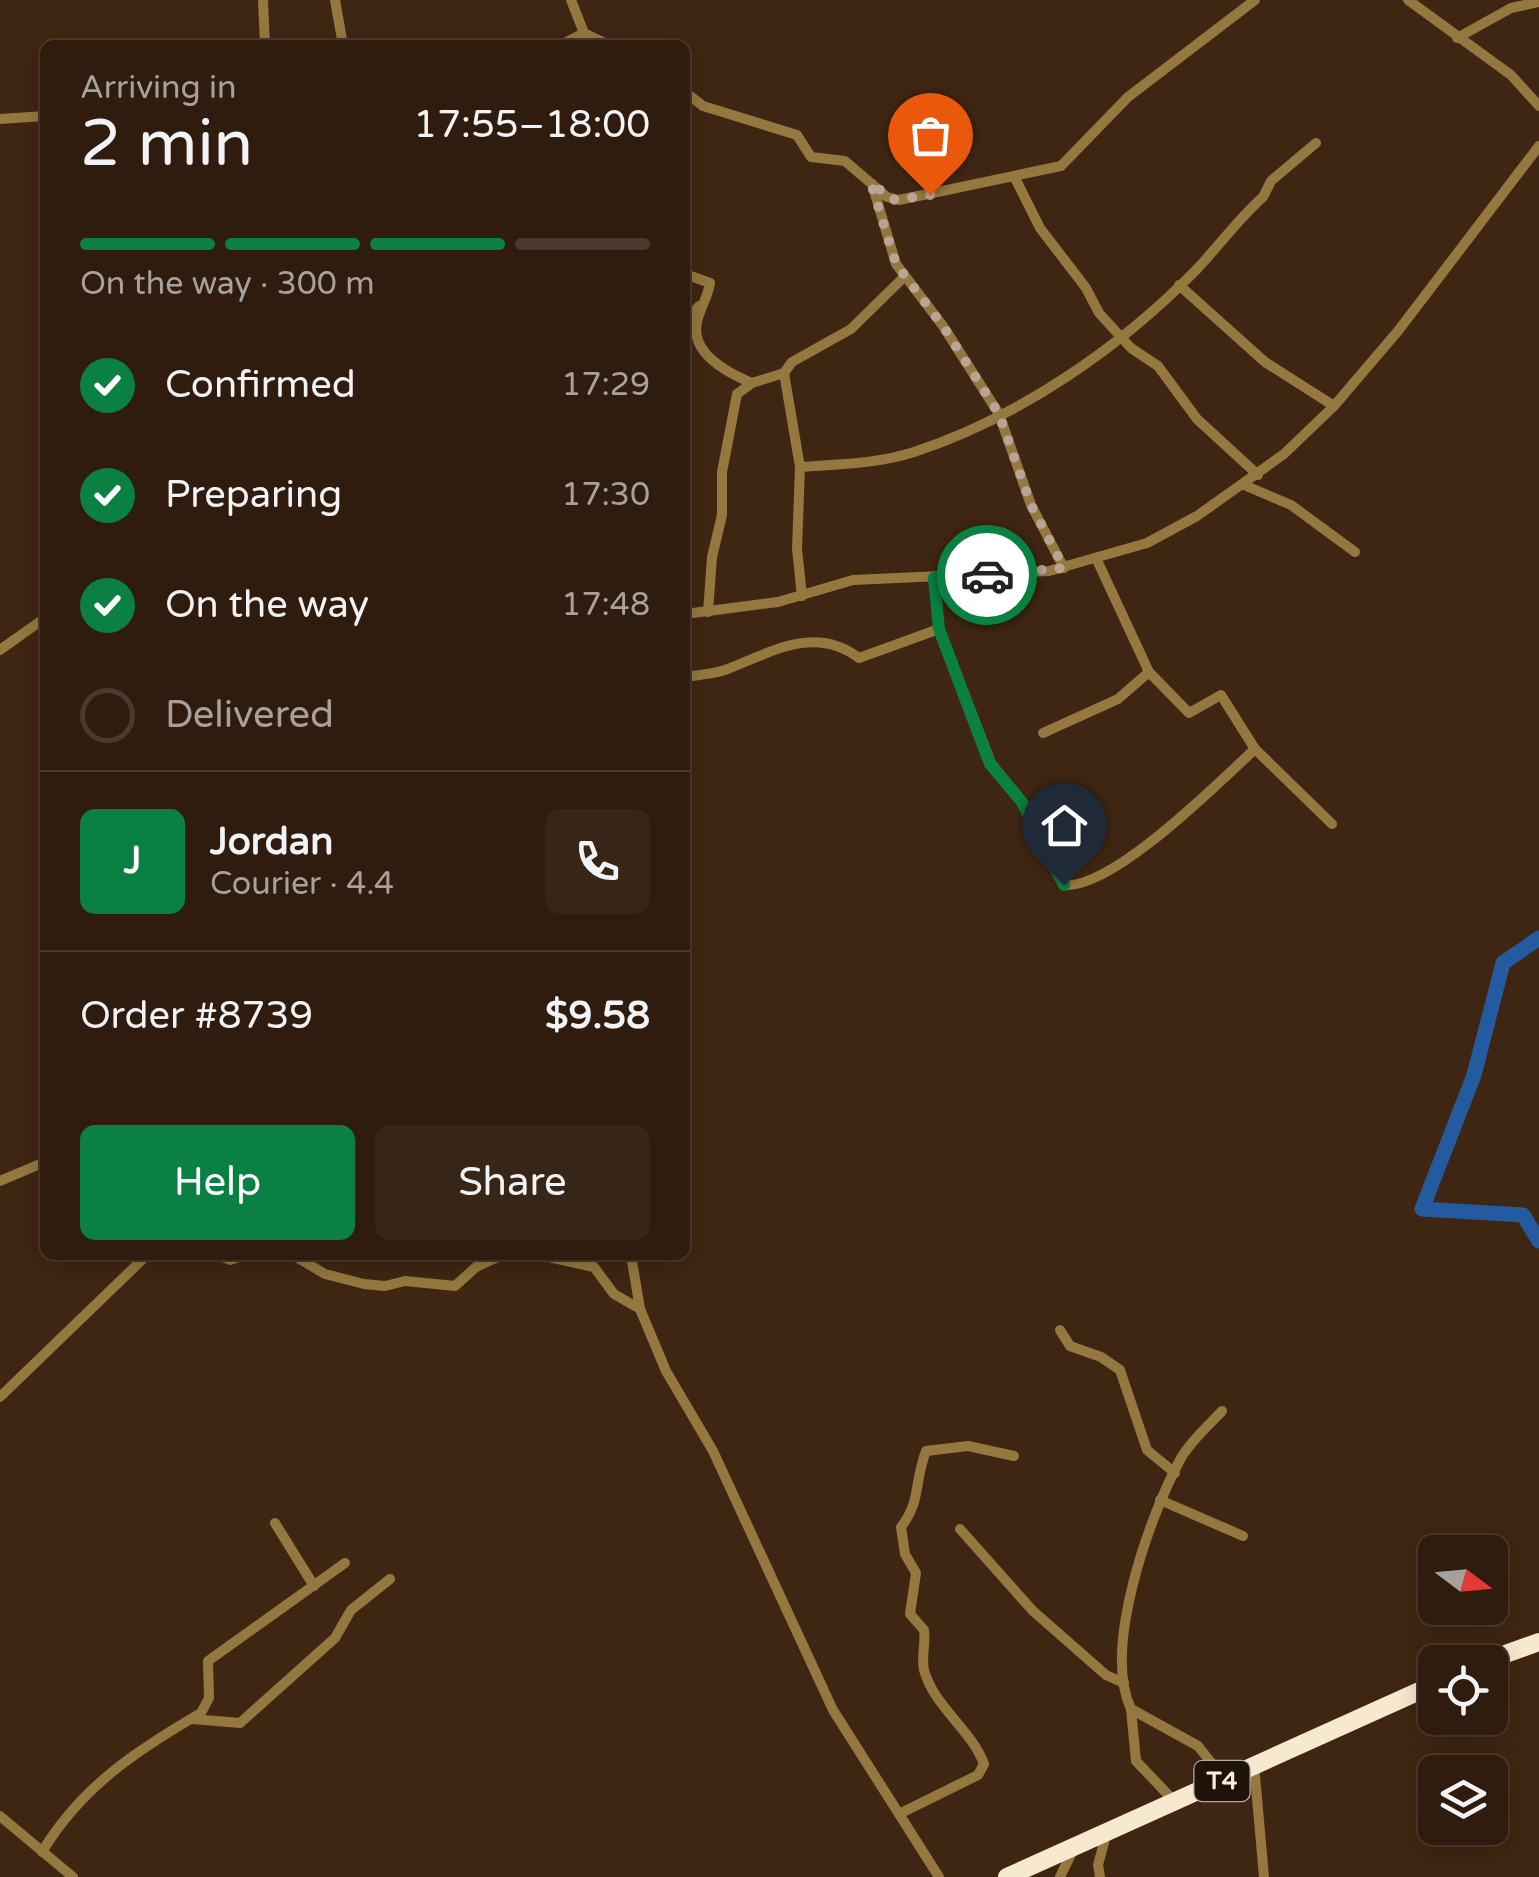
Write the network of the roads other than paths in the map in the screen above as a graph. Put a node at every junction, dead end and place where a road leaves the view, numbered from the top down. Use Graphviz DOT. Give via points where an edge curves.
graph roads {
  1 [pos="248,0"];
  2 [pos="335,0"];
  3 [pos="570,0"];
  4 [pos="1255,0"];
  5 [pos="1408,0"];
  6 [pos="263,1"];
  7 [pos="1539,2"];
  8 [pos="584,32"];
  9 [pos="1457,38"];
  10 [pos="264,40"];
  11 [pos="341,40"];
  12 [pos="570,40"];
  13 [pos="599,40"];
  14 [pos="690,96"];
  15 [pos="1539,106"];
  16 [pos="40,116"];
  17 [pos="0,119"];
  18 [pos="1316,143"];
  19 [pos="1539,146"];
  20 [pos="1014,178"];
  21 [pos="871,183"];
  22 [pos="690,276"];
  23 [pos="904,277"];
  24 [pos="710,283"];
  25 [pos="1179,285"];
  26 [pos="690,319"];
  27 [pos="1120,335"];
  28 [pos="784,374"];
  29 [pos="752,383"];
  30 [pos="1334,406"];
  31 [pos="999,414"];
  32 [pos="800,467"];
  33 [pos="1258,475"];
  34 [pos="1244,485"];
  35 [pos="1355,552"];
  36 [pos="1096,558"];
  37 [pos="1064,568"];
  38 [pos="934,578"];
  39 [pos="802,596"];
  40 [pos="708,612"];
  41 [pos="690,614"];
  42 [pos="40,622"];
  43 [pos="939,629"];
  44 [pos="0,650"];
  45 [pos="1149,672"];
  46 [pos="690,676"];
  47 [pos="1043,733"];
  48 [pos="1255,750"];
  49 [pos="1332,824"];
  50 [pos="40,1164"];
  51 [pos="0,1180"];
  52 [pos="142,1260"];
  53 [pos="302,1260"];
  54 [pos="491,1260"];
  55 [pos="561,1260"];
  56 [pos="632,1260"];
  57 [pos="640,1309"];
  58 [pos="1060,1330"];
  59 [pos="0,1397"];
  60 [pos="1222,1411"];
  61 [pos="1014,1456"];
  62 [pos="1174,1473"];
  63 [pos="1160,1500"];
  64 [pos="276,1522"];
  65 [pos="960,1529"];
  66 [pos="1243,1536"];
  67 [pos="345,1564"];
  68 [pos="390,1579"];
  69 [pos="314,1586"];
  70 [pos="1539,1642"];
  71 [pos="1508,1653"];
  72 [pos="1124,1683"];
  73 [pos="1418,1692"];
  74 [pos="1131,1709"];
  75 [pos="190,1719"];
  76 [pos="1254,1764"];
  77 [pos="1224,1780"];
  78 [pos="1175,1802"];
  79 [pos="898,1814"];
  80 [pos="0,1816"];
  81 [pos="1106,1834"];
  82 [pos="1074,1848"];
  83 [pos="42,1852"];
  84 [pos="72,1877"];
  85 [pos="939,1877"];
  86 [pos="1008,1877"];
  87 [pos="1060,1877"];
  88 [pos="1100,1877"];
  89 [pos="1264,1877"];
  1 -- 6 [label="street"];
  2 -- 11 [label="street"];
  3 -- 8 [label="street"];
  4 -- 20 [label="street" via="1128,97 1060,166"];
  5 -- 9 [label="street"];
  6 -- 10 [label="street"];
  7 -- 9 [label="street" via="1512,8"];
  8 -- 12 [label="street"];
  8 -- 13 [label="street"];
  9 -- 15 [label="street" via="1510,75"];
  14 -- 21 [label="street" via="703,106 797,134 811,156 845,161"];
  16 -- 17 [label="street"];
  18 -- 25 [label="street" via="1271,181 1264,197"];
  19 -- 30 [label="street"];
  20 -- 21 [label="street" via="899,200"];
  20 -- 27 [label="street" via="1040,228"];
  21 -- 23 [label="street"];
  22 -- 24 [label="street"];
  23 -- 28 [label="street" via="851,329 792,362"];
  23 -- 31 [label="street"];
  24 -- 26 [label="street"];
  24 -- 29 [label="street" via="696,325 698,341 716,364"];
  25 -- 27 [label="street"];
  25 -- 30 [label="street" via="1265,362"];
  27 -- 31 [label="street" via="1064,378"];
  27 -- 33 [label="street" via="1158,366 1197,419"];
  28 -- 29 [label="street"];
  28 -- 32 [label="street"];
  29 -- 40 [label="street" via="735,399"];
  30 -- 33 [label="street"];
  31 -- 32 [label="street" via="914,452"];
  31 -- 37 [label="street" via="1031,505"];
  32 -- 39 [label="street" via="796,549"];
  33 -- 34 [label="street"];
  34 -- 35 [label="street" via="1292,506"];
  34 -- 36 [label="street" via="1147,542"];
  36 -- 37 [label="street"];
  36 -- 45 [label="street"];
  37 -- 38 [label="street"];
  38 -- 39 [label="street" via="853,580"];
  38 -- 43 [label="street"];
  39 -- 40 [label="street"];
  40 -- 41 [label="street"];
  42 -- 44 [label="street"];
  43 -- 46 [label="street" via="860,658 820,641 780,646"];
  43 -- 48 [label="street" via="990,764 1022,802 1064,885 1098,879 1169,828"];
  45 -- 47 [label="street" via="1118,699"];
  45 -- 48 [label="street" via="1189,713 1221,695"];
  48 -- 49 [label="street"];
  50 -- 51 [label="street"];
  52 -- 59 [label="street"];
  53 -- 54 [label="street" via="326,1274 385,1286 455,1286"];
  55 -- 57 [label="street" via="594,1268 614,1294"];
  56 -- 57 [label="street"];
  57 -- 79 [label="street" via="666,1371 750,1524 833,1710"];
  58 -- 62 [label="street" via="1070,1346 1120,1370 1146,1450"];
  60 -- 62 [label="street"];
  61 -- 79 [label="street" via="951,1447 926,1451 922,1462 916,1510 902,1527 904,1554 916,1572 910,1614 924,1630 923,1667 931,1686 984,1764 978,1775"];
  62 -- 63 [label="street"];
  63 -- 66 [label="street"];
  63 -- 72 [label="street" via="1133,1586"];
  64 -- 69 [label="street"];
  65 -- 72 [label="street" via="1033,1611"];
  67 -- 69 [label="street"];
  68 -- 75 [label="street" via="240,1724"];
  69 -- 75 [label="street" via="208,1661 208,1704"];
  70 -- 71 [label="highway"];
  72 -- 74 [label="street"];
  73 -- 76 [label="highway, T4"];
  74 -- 77 [label="street" via="1198,1746"];
  74 -- 78 [label="street" via="1136,1761"];
  75 -- 83 [label="street" via="112,1767"];
  76 -- 77 [label="highway, T4"];
  76 -- 89 [label="street"];
  77 -- 78 [label="highway, T4"];
  78 -- 81 [label="highway, T4"];
  79 -- 85 [label="street"];
  80 -- 83 [label="street"];
  81 -- 82 [label="highway, T4"];
  81 -- 88 [label="street"];
  82 -- 86 [label="highway, T4"];
  82 -- 87 [label="street"];
  83 -- 84 [label="street"];
}
